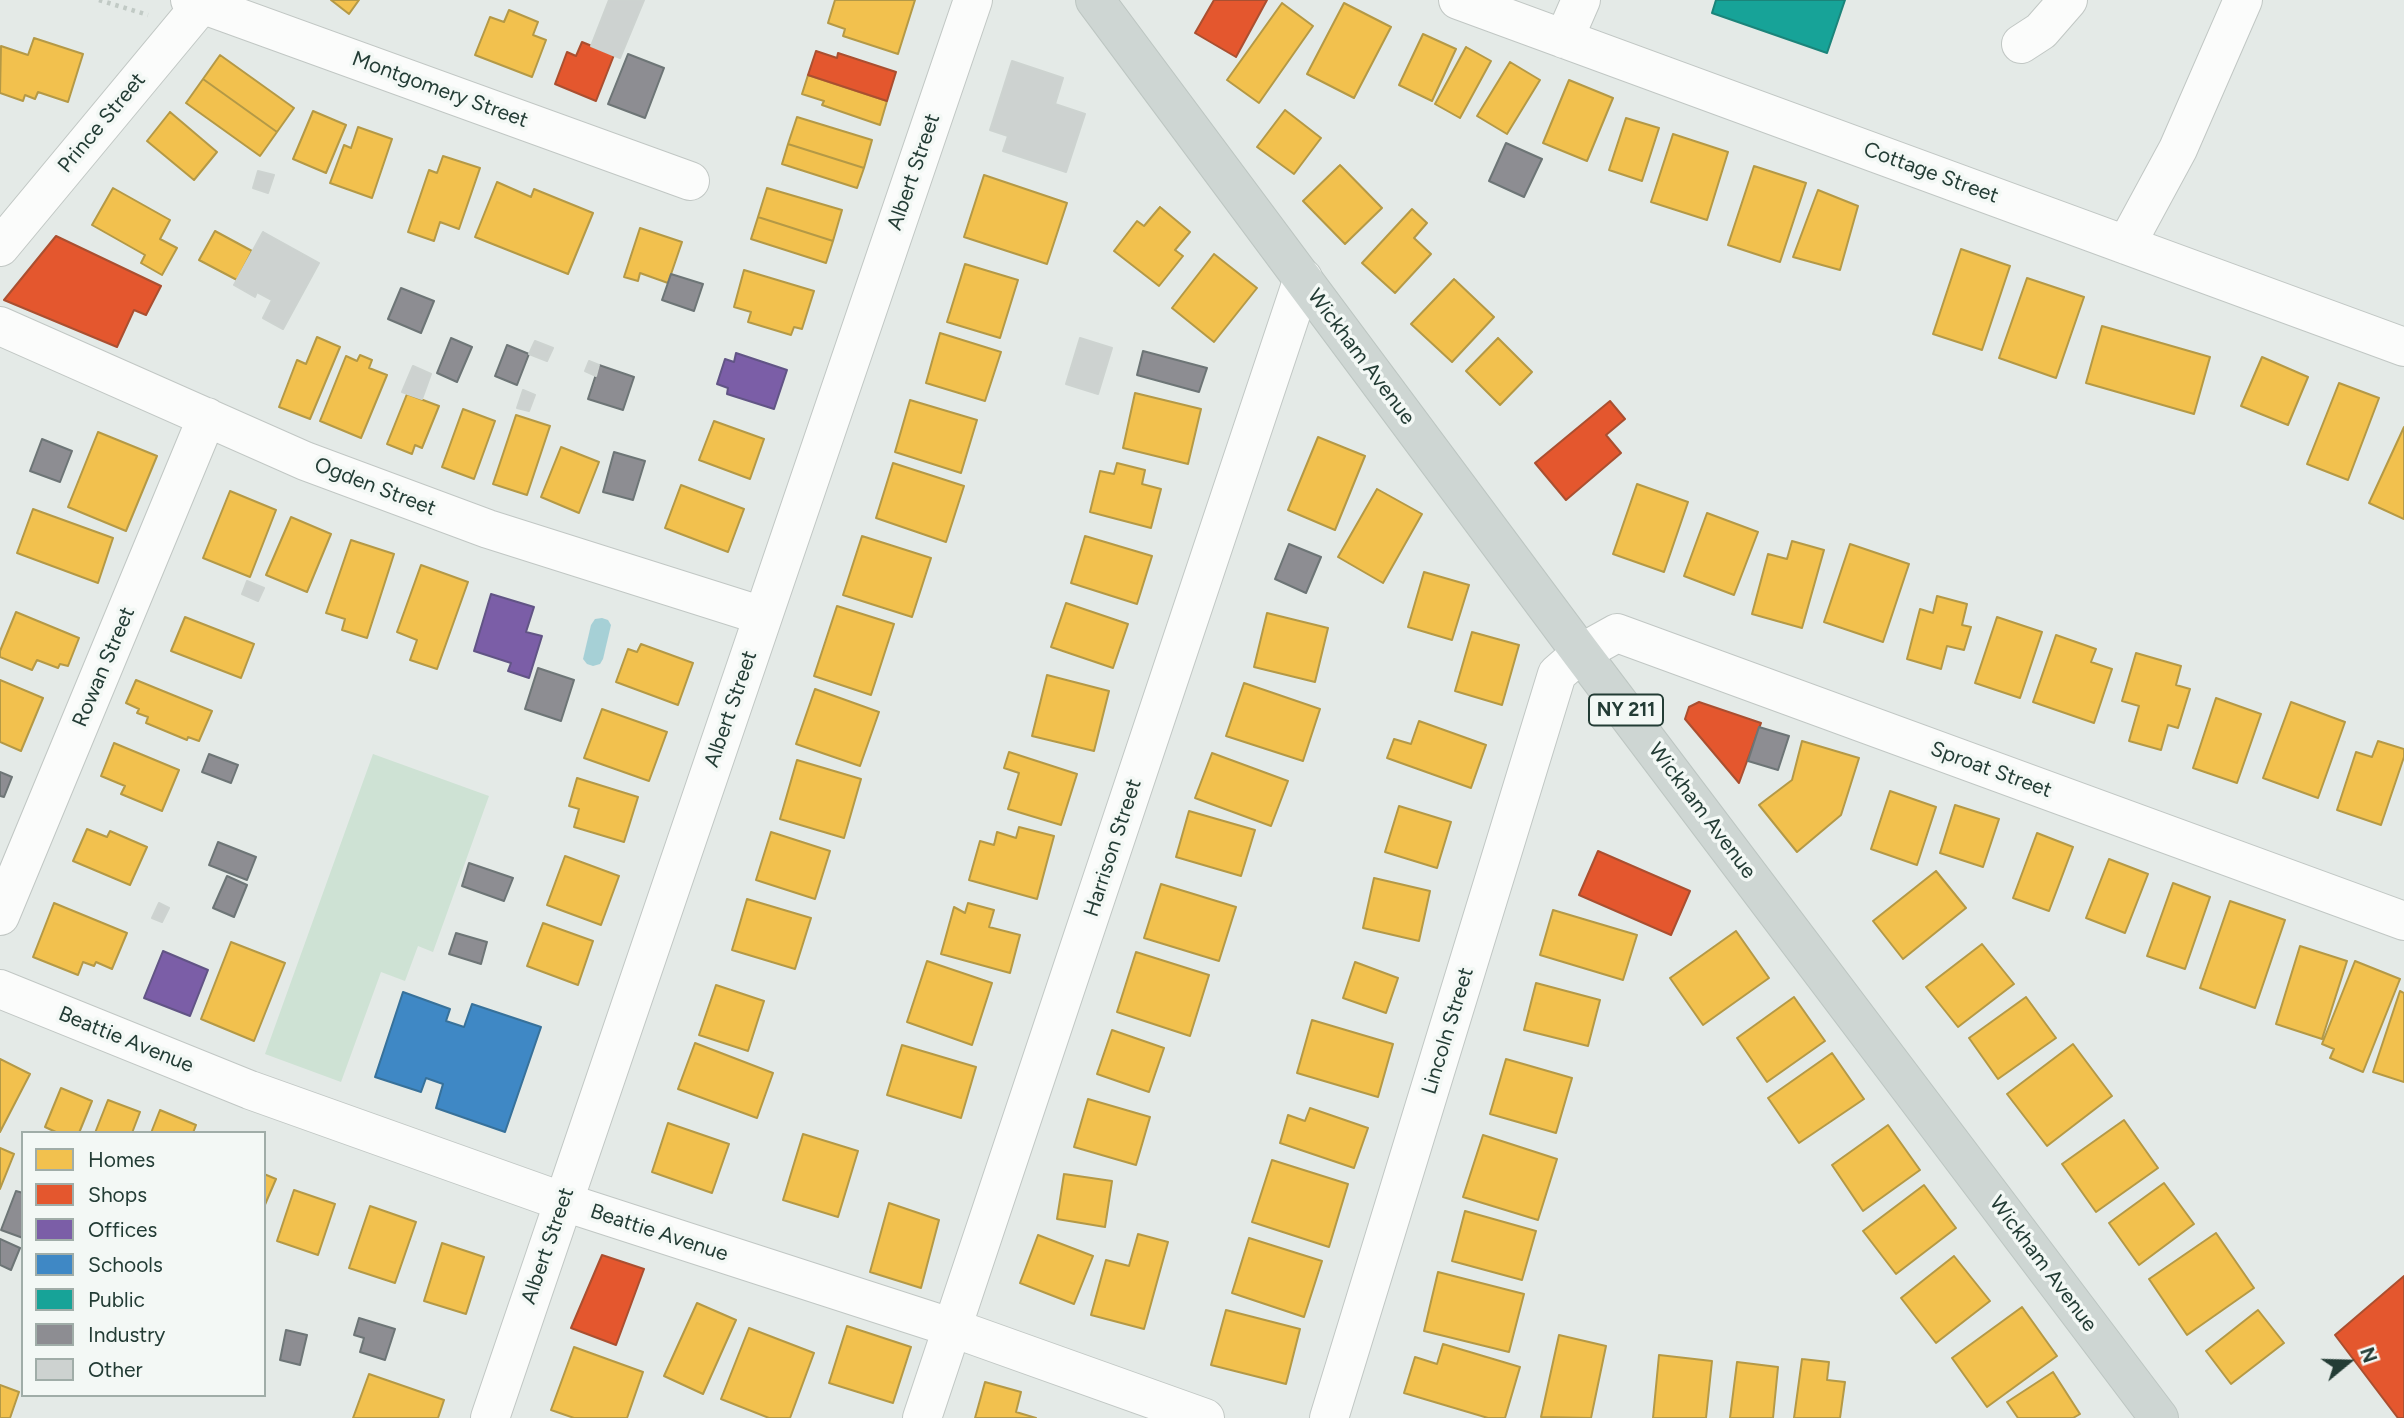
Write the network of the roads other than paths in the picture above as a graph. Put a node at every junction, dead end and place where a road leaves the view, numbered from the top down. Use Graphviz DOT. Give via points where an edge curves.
graph roads {
  1 [pos="973,0"];
  2 [pos="1095,0"];
  3 [pos="1458,0"];
  4 [pos="1581,0"];
  5 [pos="2068,0"];
  6 [pos="2243,0"];
  7 [pos="199,1"];
  8 [pos="1564,39"];
  9 [pos="2021,44"];
  10 [pos="690,181"];
  11 [pos="2126,245"];
  12 [pos="0,247"];
  13 [pos="1303,278"];
  14 [pos="0,326"];
  15 [pos="2404,347"];
  16 [pos="207,418"];
  17 [pos="763,616"];
  18 [pos="1581,653"];
  19 [pos="0,916"];
  20 [pos="2404,921"];
  21 [pos="0,989"];
  22 [pos="564,1202"];
  23 [pos="953,1328"];
  24 [pos="2157,1417"];
  25 [pos="490,1418"];
  26 [pos="922,1418"];
  27 [pos="1205,1418"];
  28 [pos="1329,1418"];
  1 -- 17 [label="street, Albert Street"];
  2 -- 13 [label="main road, Wickham Avenue / NY 211"];
  3 -- 8 [label="street, Cottage Street"];
  4 -- 8 [label="street"];
  5 -- 9 [label="street" via="2041,31"];
  6 -- 11 [label="street" via="2178,149"];
  7 -- 10 [label="street, Montgomery Street"];
  7 -- 12 [label="street, Prince Street"];
  8 -- 11 [label="street, Cottage Street"];
  11 -- 15 [label="street, Cottage Street"];
  13 -- 18 [label="main road, Wickham Avenue / NY 211"];
  13 -- 23 [label="street, Harrison Street"];
  14 -- 16 [label="street, Ogden Street"];
  16 -- 17 [label="street, Ogden Street" via="305,461 488,529"];
  16 -- 19 [label="street, Rowan Street"];
  17 -- 22 [label="street, Albert Street"];
  18 -- 20 [label="street, Sproat Street" via="1617,633"];
  18 -- 24 [label="main road, Wickham Avenue / NY 211"];
  18 -- 28 [label="street, Lincoln Street" via="1557,674"];
  21 -- 22 [label="street, Beattie Avenue" via="250,1090"];
  22 -- 23 [label="street, Beattie Avenue"];
  22 -- 25 [label="street, Albert Street"];
  23 -- 26 [label="street, Harrison Street"];
  23 -- 27 [label="street, Beattie Avenue"];
}
